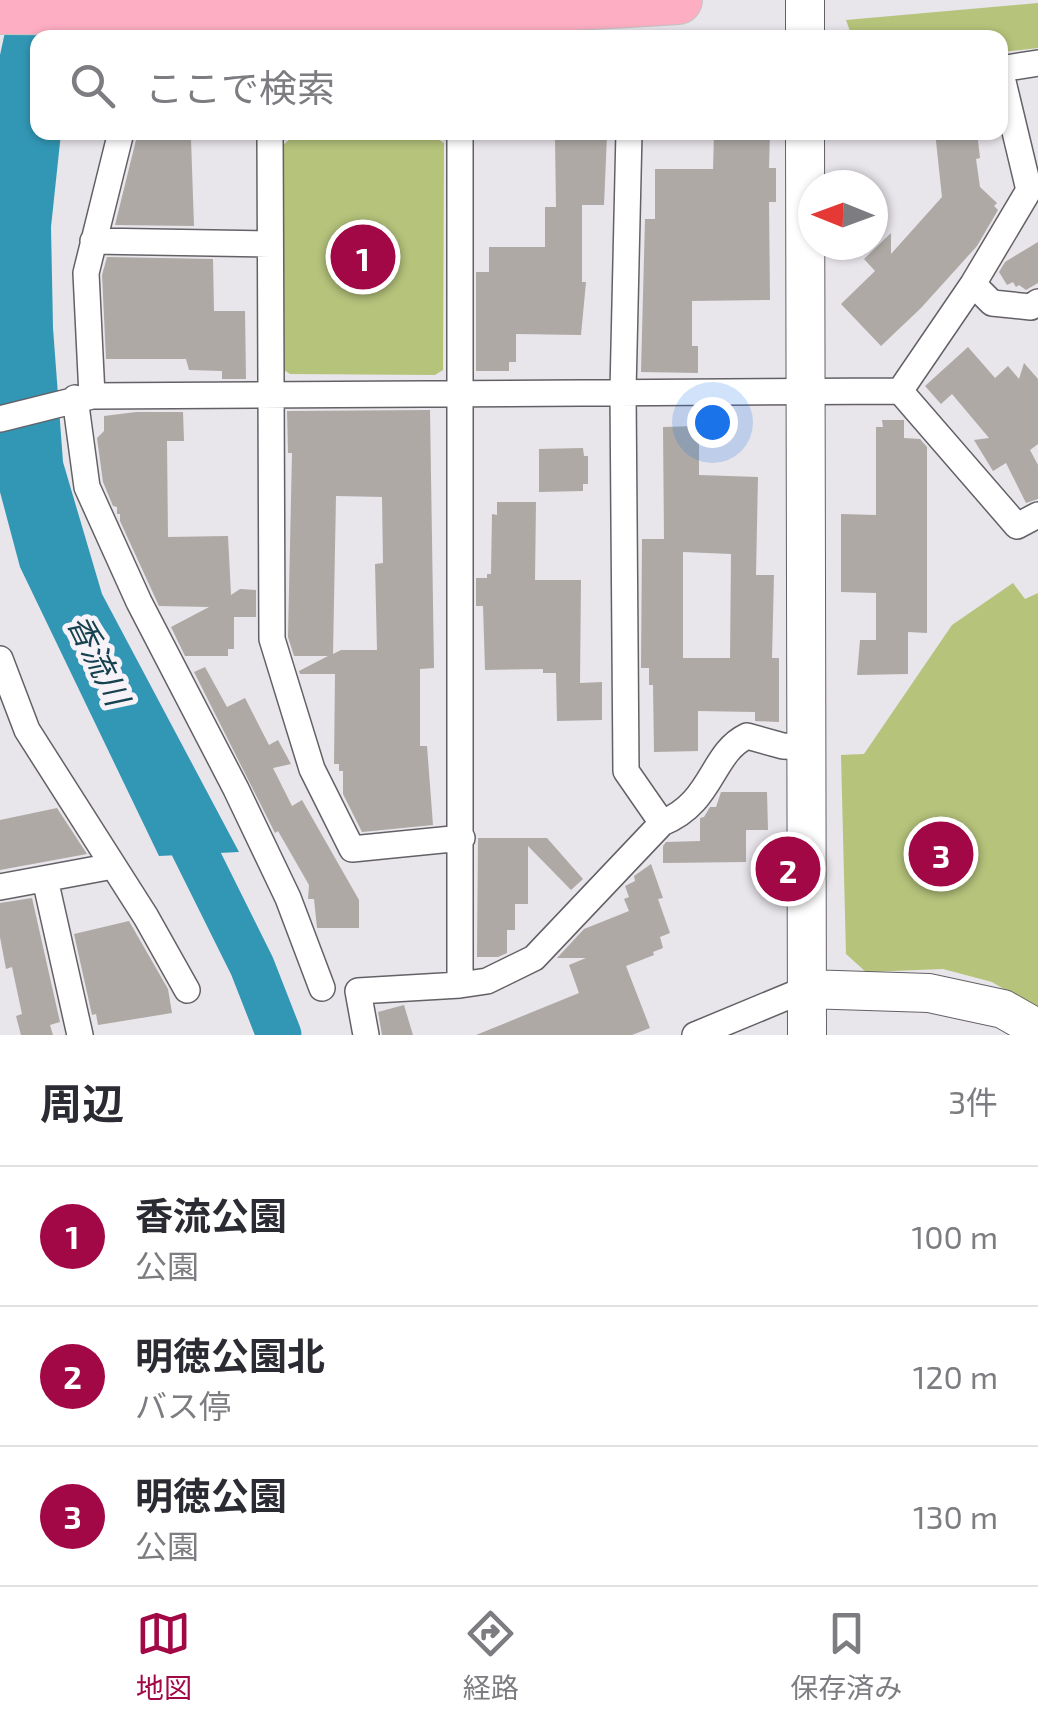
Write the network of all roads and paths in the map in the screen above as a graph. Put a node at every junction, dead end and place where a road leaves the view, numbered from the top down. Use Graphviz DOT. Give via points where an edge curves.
graph roads {
  1 [pos="136,0"];
  2 [pos="678,0"];
  3 [pos="805,0"];
  4 [pos="0,10"];
  5 [pos="129,30"];
  6 [pos="805,30"];
  7 [pos="1038,63"];
  8 [pos="1008,68"];
  9 [pos="1008,102"];
  10 [pos="120,140"];
  11 [pos="270,140"];
  12 [pos="460,140"];
  13 [pos="629,140"];
  14 [pos="805,140"];
  15 [pos="92,241"];
  16 [pos="270,244"];
  17 [pos="973,284"];
  18 [pos="1038,302"];
  19 [pos="623,391"];
  20 [pos="900,391"];
  21 [pos="460,392"];
  22 [pos="806,392"];
  23 [pos="270,393"];
  24 [pos="77,398"];
  25 [pos="0,419"];
  26 [pos="1038,516"];
  27 [pos="0,659"];
  28 [pos="806,746"];
  29 [pos="662,824"];
  30 [pos="462,838"];
  31 [pos="113,866"];
  32 [pos="45,879"];
  33 [pos="0,887"];
  34 [pos="460,985"];
  35 [pos="322,988"];
  36 [pos="806,989"];
  37 [pos="187,990"];
  38 [pos="1038,1029"];
  39 [pos="80,1035"];
  40 [pos="366,1035"];
  41 [pos="695,1035"];
  42 [pos="806,1035"];
  1 -- 5 [label="street"];
  2 -- 4 [label="highway, bridge" via="397,12"];
  3 -- 6 [label="street"];
  7 -- 8 [label="street"];
  9 -- 17 [label="street" via="1029,190"];
  10 -- 15 [label="street"];
  11 -- 16 [label="street"];
  12 -- 21 [label="street"];
  13 -- 19 [label="street"];
  14 -- 22 [label="street"];
  15 -- 16 [label="street"];
  15 -- 24 [label="street"];
  16 -- 23 [label="street"];
  17 -- 18 [label="street" via="992,303"];
  17 -- 20 [label="street"];
  19 -- 21 [label="street"];
  19 -- 22 [label="street"];
  19 -- 29 [label="street" via="626,771"];
  20 -- 22 [label="street"];
  20 -- 26 [label="street" via="1017,526"];
  21 -- 23 [label="street"];
  21 -- 30 [label="street"];
  22 -- 28 [label="street"];
  23 -- 24 [label="street"];
  23 -- 30 [label="street" via="272,638 312,769 352,849"];
  24 -- 25 [label="street"];
  24 -- 35 [label="street" via="86,487 288,898"];
  27 -- 31 [label="street" via="27,730"];
  28 -- 29 [label="street" via="746,736 734,742 699,798"];
  28 -- 36 [label="street"];
  29 -- 34 [label="street" via="534,958 487,981"];
  30 -- 34 [label="street"];
  31 -- 32 [label="street"];
  31 -- 37 [label="street"];
  32 -- 33 [label="street"];
  32 -- 39 [label="street"];
  34 -- 40 [label="street" via="358,991"];
  36 -- 38 [label="street" via="929,993 1003,1009"];
  36 -- 41 [label="street"];
  36 -- 42 [label="street"];
}
